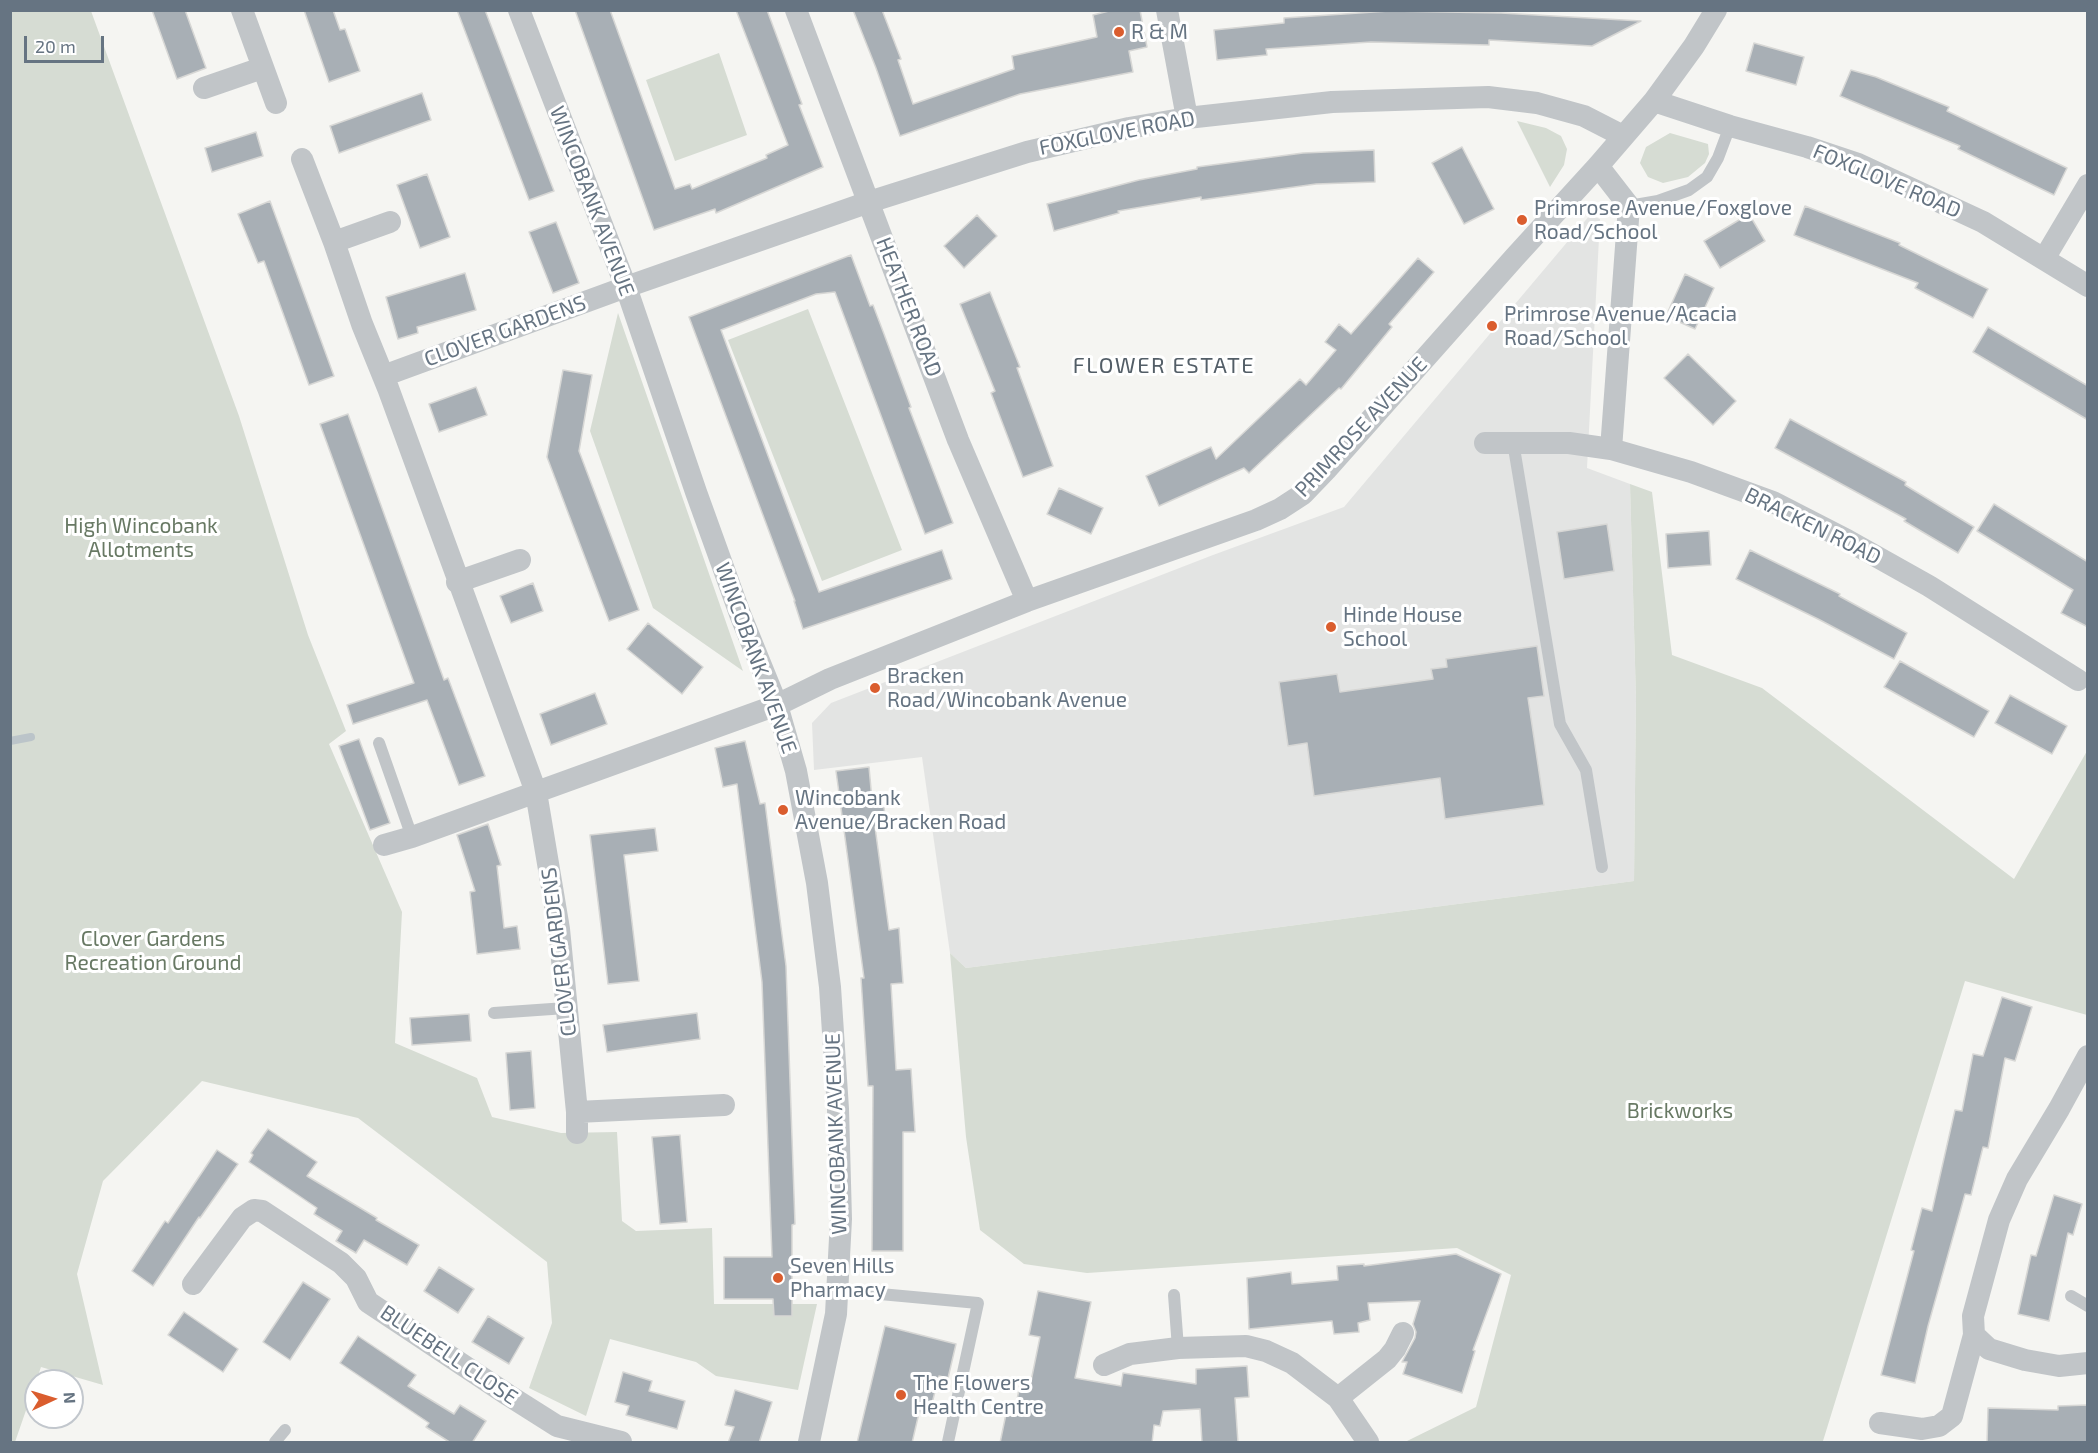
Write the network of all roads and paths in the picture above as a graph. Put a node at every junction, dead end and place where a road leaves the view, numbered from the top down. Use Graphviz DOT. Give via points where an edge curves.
graph roads {
  1 [pos="242,10"];
  2 [pos="519,10"];
  3 [pos="796,10"];
  4 [pos="1167,10"];
  5 [pos="1716,10"];
  6 [pos="262,68"];
  7 [pos="204,88"];
  8 [pos="1654,101"];
  9 [pos="276,103"];
  10 [pos="1187,117"];
  11 [pos="1730,126"];
  12 [pos="1623,136"];
  13 [pos="302,159"];
  14 [pos="1598,166"];
  15 [pos="2088,185"];
  16 [pos="869,202"];
  17 [pos="1629,206"];
  18 [pos="390,222"];
  19 [pos="334,242"];
  20 [pos="2044,259"];
  21 [pos="2088,286"];
  22 [pos="626,287"];
  23 [pos="383,376"];
  24 [pos="1513,442"];
  25 [pos="1485,443"];
  26 [pos="1611,449"];
  27 [pos="520,560"];
  28 [pos="457,582"];
  29 [pos="1027,601"];
  30 [pos="2078,680"];
  31 [pos="777,705"];
  32 [pos="379,742"];
  33 [pos="536,792"];
  34 [pos="412,837"];
  35 [pos="384,845"];
  36 [pos="1602,867"];
  37 [pos="566,1008"];
  38 [pos="494,1013"];
  39 [pos="2088,1056"];
  40 [pos="724,1105"];
  41 [pos="193,1284"];
  42 [pos="837,1290"];
  43 [pos="1174,1295"];
  44 [pos="2071,1296"];
  45 [pos="2088,1306"];
  46 [pos="1403,1332"];
  47 [pos="1974,1335"];
  48 [pos="1178,1348"];
  49 [pos="2088,1363"];
  50 [pos="1104,1365"];
  51 [pos="1338,1398"];
  52 [pos="1880,1423"];
  53 [pos="285,1430"];
  54 [pos="554,1434"];
  55 [pos="275,1443"];
  56 [pos="621,1443"];
  57 [pos="809,1443"];
  58 [pos="948,1443"];
  59 [pos="1368,1443"];
  1 -- 6 [label="street"];
  2 -- 22 [label="street, WINCOBANK AVENUE"];
  3 -- 16 [label="street, HEATHER ROAD"];
  4 -- 10 [label="street"];
  5 -- 8 [label="street, PRIMROSE AVENUE"];
  6 -- 7 [label="street"];
  6 -- 9 [label="street"];
  8 -- 11 [label="street, FOXGLOVE ROAD"];
  8 -- 12 [label="street, PRIMROSE AVENUE"];
  10 -- 12 [label="street, FOXGLOVE ROAD" via="1332,102 1488,97 1537,103 1584,116"];
  10 -- 16 [label="street, FOXGLOVE ROAD" via="1027,152"];
  11 -- 17 [label="lane" via="1707,177 1689,190"];
  11 -- 20 [label="street, FOXGLOVE ROAD" via="1858,164 1983,222"];
  12 -- 14 [label="street, PRIMROSE AVENUE"];
  13 -- 19 [label="street, CLOVER GARDENS"];
  14 -- 17 [label="street"];
  14 -- 29 [label="street, PRIMROSE AVENUE" via="1303,494 1256,520"];
  15 -- 20 [label="street"];
  16 -- 22 [label="street, FOXGLOVE ROAD"];
  16 -- 29 [label="street, HEATHER ROAD" via="958,440"];
  17 -- 26 [label="street"];
  18 -- 19 [label="street"];
  19 -- 23 [label="street, CLOVER GARDENS"];
  20 -- 21 [label="street, FOXGLOVE ROAD"];
  22 -- 23 [label="street, CLOVER GARDENS"];
  22 -- 31 [label="street, WINCOBANK AVENUE" via="740,614"];
  23 -- 28 [label="street, CLOVER GARDENS"];
  24 -- 25 [label="street, BRACKEN ROAD"];
  24 -- 26 [label="street, BRACKEN ROAD"];
  24 -- 36 [label="lane" via="1560,724 1586,770"];
  26 -- 30 [label="street, BRACKEN ROAD" via="1691,472 1773,502 1929,586"];
  27 -- 28 [label="street"];
  28 -- 33 [label="street, CLOVER GARDENS"];
  29 -- 31 [label="street, PRIMROSE AVENUE" via="830,679"];
  31 -- 33 [label="street"];
  31 -- 42 [label="street, WINCOBANK AVENUE" via="807,827 830,987 841,1219"];
  32 -- 34 [label="lane"];
  33 -- 34 [label="street"];
  33 -- 37 [label="street, CLOVER GARDENS" via="559,928"];
  34 -- 35 [label="street"];
  37 -- 38 [label="lane"];
  37 -- 40 [label="street, CLOVER GARDENS" via="577,1122"];
  39 -- 47 [label="street" via="2017,1179 1999,1220 1972,1316"];
  41 -- 54 [label="street, BLUEBELL CLOSE" via="242,1218 254,1210 262,1211 341,1263 356,1278 368,1302"];
  42 -- 57 [label="street, WINCOBANK AVENUE" via="836,1314"];
  42 -- 58 [label="lane" via="978,1303"];
  43 -- 48 [label="lane"];
  44 -- 45 [label="lane"];
  46 -- 51 [label="street" via="1387,1359"];
  47 -- 49 [label="street" via="1989,1350 2025,1360 2059,1366"];
  47 -- 52 [label="street" via="1952,1416 1939,1426 1922,1430"];
  48 -- 50 [label="street" via="1130,1354"];
  48 -- 51 [label="street" via="1246,1346 1266,1351 1292,1363"];
  51 -- 59 [label="street"];
  53 -- 55 [label="lane"];
  54 -- 56 [label="street, BLUEBELL CLOSE"];
}
